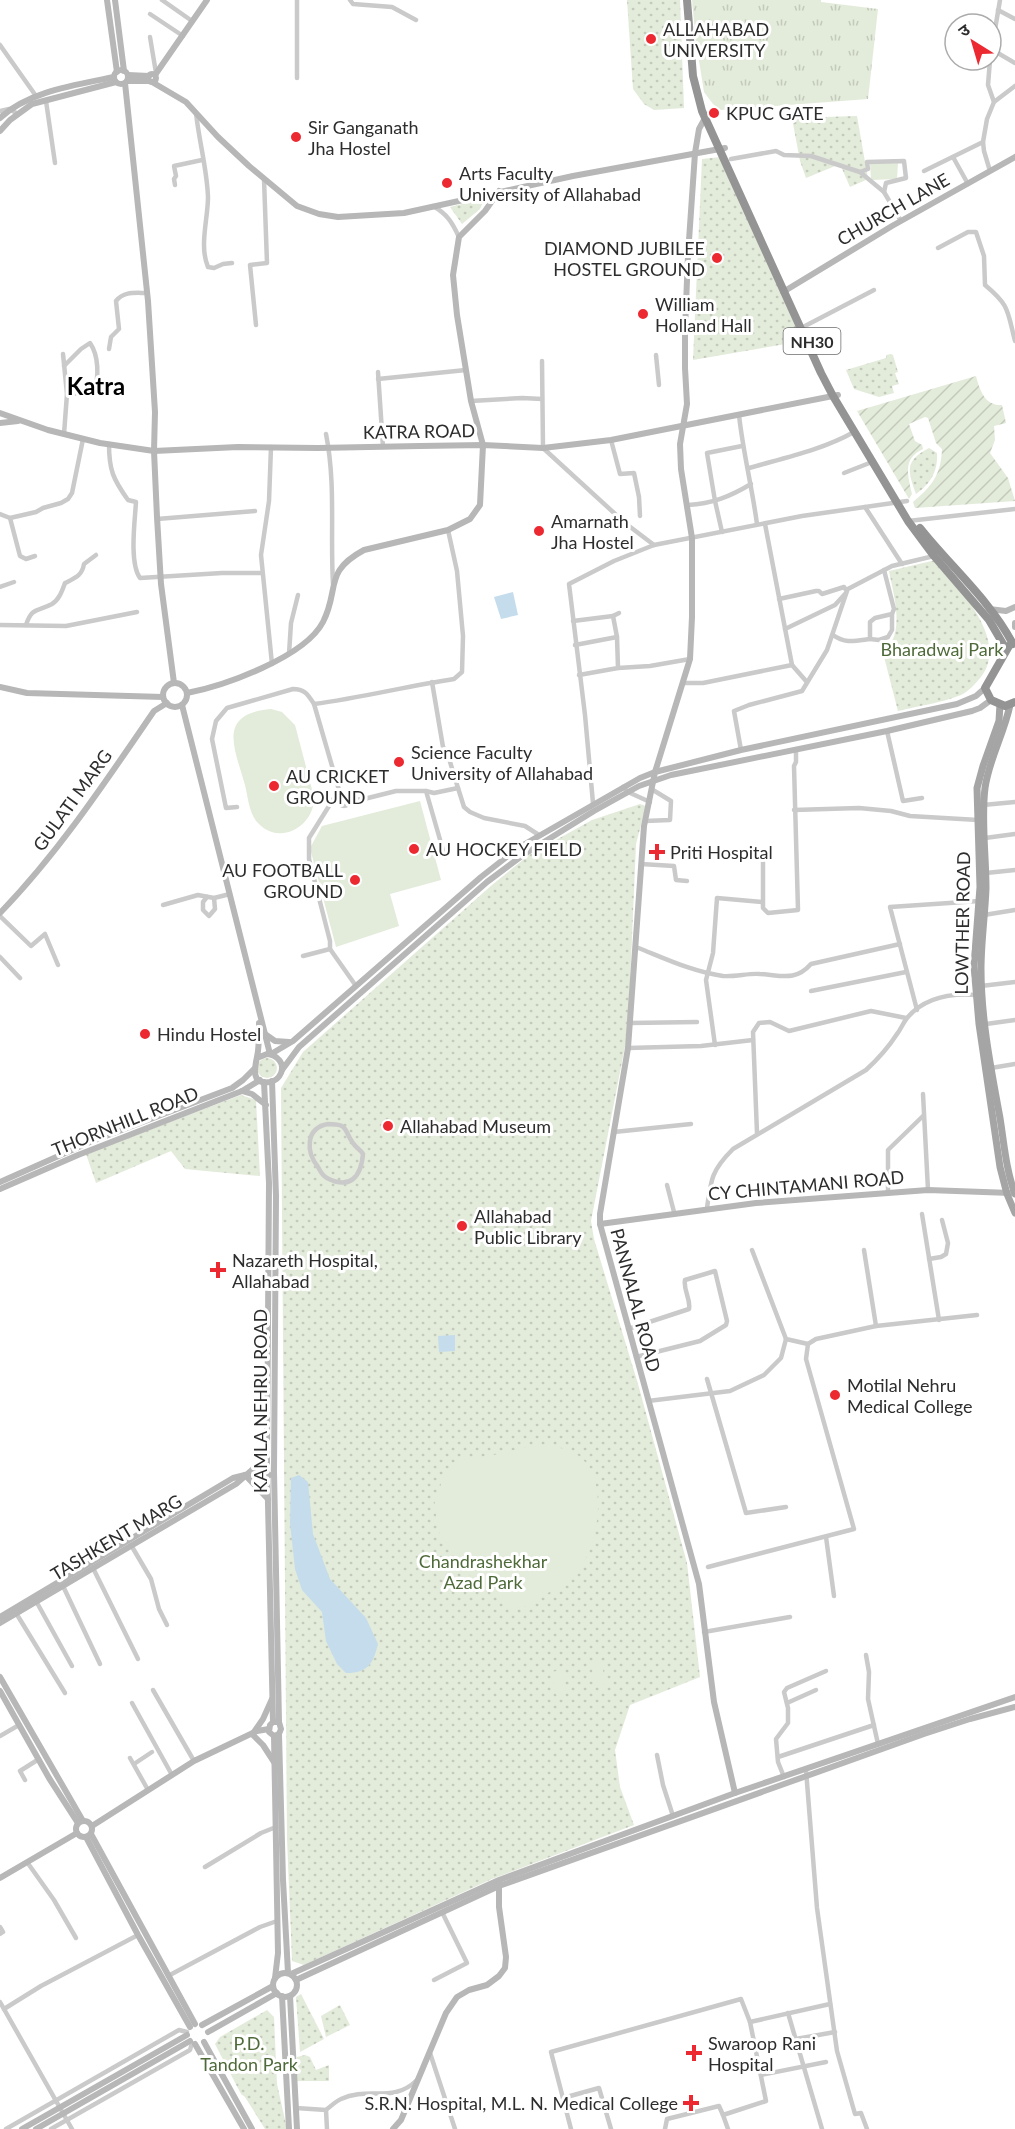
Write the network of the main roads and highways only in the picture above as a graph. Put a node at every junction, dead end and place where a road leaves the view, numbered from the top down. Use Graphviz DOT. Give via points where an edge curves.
graph roads {
  1 [pos="687,0"];
  2 [pos="693,0"];
  3 [pos="723,148"];
  4 [pos="785,291"];
  5 [pos="836,396"];
  6 [pos="902,503"];
  7 [pos="911,520"];
  8 [pos="1011,646"];
  9 [pos="996,702"];
  10 [pos="1012,704"];
  11 [pos="988,1068"];
  12 [pos="1013,1193"];
  13 [pos="1015,1213"];
  1 -- 3 [label="highway" via="698,99"];
  2 -- 3 [label="highway, NH30" via="700,89"];
  3 -- 4 [label="highway"];
  3 -- 4 [label="highway, NH30"];
  4 -- 5 [label="highway"];
  4 -- 5 [label="highway, NH30"];
  5 -- 6 [label="highway, NH30"];
  5 -- 6 [label="highway" via="872,462"];
  6 -- 7 [label="highway"];
  7 -- 8 [label="highway" via="934,556"];
  7 -- 8 [label="highway" via="989,609"];
  8 -- 9 [label="highway" via="985,688"];
  9 -- 10 [label="highway"];
  9 -- 11 [label="main road, LOWTHER ROAD" via="999,721 980,777 974,966"];
  10 -- 11 [label="main road, LOWTHER ROAD" via="987,778 983,805 986,873 981,986"];
  11 -- 12 [label="main road, LOWTHER ROAD" via="1000,1167"];
  12 -- 13 [label="main road, LOWTHER ROAD"];
}
